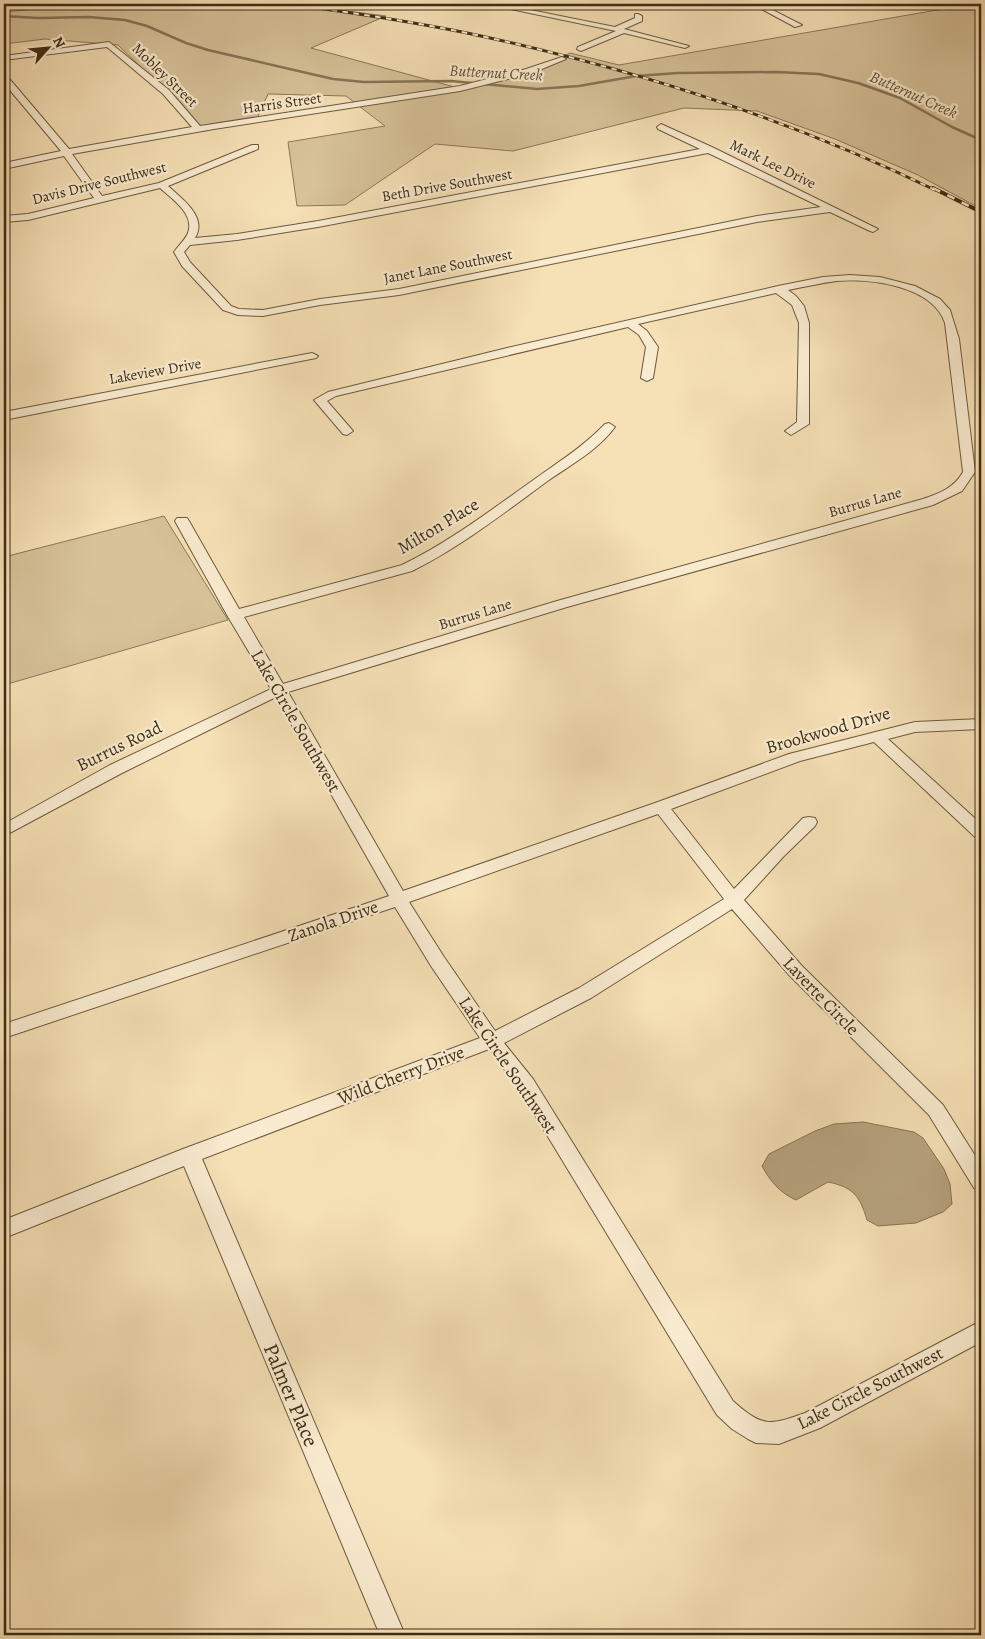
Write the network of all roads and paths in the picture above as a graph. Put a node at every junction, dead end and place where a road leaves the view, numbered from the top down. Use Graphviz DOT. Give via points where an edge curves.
graph roads {
  1 [pos="26,4"];
  2 [pos="490,4"];
  3 [pos="756,4"];
  4 [pos="61,5"];
  5 [pos="508,5"];
  6 [pos="638,16"];
  7 [pos="798,25"];
  8 [pos="620,30"];
  9 [pos="685,46"];
  10 [pos="581,49"];
  11 [pos="4,58"];
  12 [pos="562,59"];
  13 [pos="4,78"];
  14 [pos="661,127"];
  15 [pos="199,130"];
  16 [pos="255,147"];
  17 [pos="711,150"];
  18 [pos="67,153"];
  19 [pos="4,166"];
  20 [pos="162,185"];
  21 [pos="100,200"];
  22 [pos="831,209"];
  23 [pos="4,220"];
  24 [pos="872,229"];
  25 [pos="186,242"];
  26 [pos="778,289"];
  27 [pos="630,323"];
  28 [pos="312,356"];
  29 [pos="647,378"];
  30 [pos="4,416"];
  31 [pos="609,427"];
  32 [pos="347,431"];
  33 [pos="791,431"];
  34 [pos="182,521"];
  35 [pos="234,615"];
  36 [pos="280,690"];
  37 [pos="255,702"];
  38 [pos="981,724"];
  39 [pos="876,736"];
  40 [pos="661,807"];
  41 [pos="809,822"];
  42 [pos="4,832"];
  43 [pos="981,832"];
  44 [pos="397,898"];
  45 [pos="734,900"];
  46 [pos="4,1030"];
  47 [pos="491,1040"];
  48 [pos="190,1155"];
  49 [pos="981,1182"];
  50 [pos="4,1229"];
  51 [pos="981,1331"];
  52 [pos="392,1635"];
  1 -- 4 [label="street"];
  2 -- 5 [label="street"];
  3 -- 7 [label="street"];
  5 -- 8 [label="street"];
  6 -- 8 [label="street" via="639,20"];
  8 -- 9 [label="street"];
  8 -- 10 [label="street"];
  11 -- 15 [label="street, Mobley Street" via="109,44 166,92"];
  12 -- 15 [label="street, Harris Street" via="516,76 456,89"];
  13 -- 18 [label="street"];
  14 -- 17 [label="street, Mark Lee Drive"];
  15 -- 18 [label="street, Harris Street"];
  16 -- 20 [label="street, Davis Drive Southwest"];
  17 -- 22 [label="street, Mark Lee Drive"];
  17 -- 25 [label="street, Beth Drive Southwest" via="328,222"];
  18 -- 19 [label="street, Harris Street"];
  18 -- 21 [label="street"];
  20 -- 21 [label="street, Davis Drive Southwest"];
  20 -- 25 [label="street, Janet Lane Southwest" via="189,212 194,222 194,232"];
  21 -- 23 [label="street, Davis Drive Southwest"];
  22 -- 24 [label="street, Mark Lee Drive"];
  22 -- 25 [label="street, Janet Lane Southwest" via="757,219 399,292 250,314 227,308 186,264 178,252"];
  26 -- 27 [label="street"];
  26 -- 33 [label="street" via="796,301 804,322 803,424"];
  26 -- 36 [label="street, Burrus Lane" via="839,278 865,278 922,291 945,310 953,336 969,472 964,484 928,502 562,604"];
  27 -- 29 [label="street" via="643,333 652,347"];
  27 -- 32 [label="street" via="332,394 320,400"];
  28 -- 30 [label="street, Lakeview Drive"];
  31 -- 35 [label="street, Milton Place" via="577,454 456,541 424,560 407,568"];
  34 -- 35 [label="street, Lake Circle Southwest"];
  35 -- 36 [label="street, Lake Circle Southwest"];
  36 -- 37 [label="street, Burrus Lane"];
  36 -- 44 [label="street, Lake Circle Southwest"];
  37 -- 42 [label="street, Burrus Road" via="116,769"];
  38 -- 39 [label="street, Brookwood Drive" via="914,727"];
  39 -- 40 [label="street, Brookwood Drive" via="795,757"];
  39 -- 43 [label="street"];
  40 -- 44 [label="street, Zanola Drive"];
  40 -- 45 [label="street, Laverte Circle"];
  41 -- 45 [label="street, Wild Cherry Drive"];
  44 -- 46 [label="street, Zanola Drive"];
  44 -- 47 [label="street, Lake Circle Southwest"];
  45 -- 47 [label="street, Wild Cherry Drive" via="585,993"];
  45 -- 49 [label="street, Laverte Circle" via="796,971 936,1110"];
  47 -- 48 [label="street, Wild Cherry Drive"];
  47 -- 51 [label="street, Lake Circle Southwest" via="526,1084 725,1408 756,1432 779,1433 812,1421"];
  48 -- 50 [label="street, Wild Cherry Drive"];
  48 -- 52 [label="street, Palmer Place"];
}
